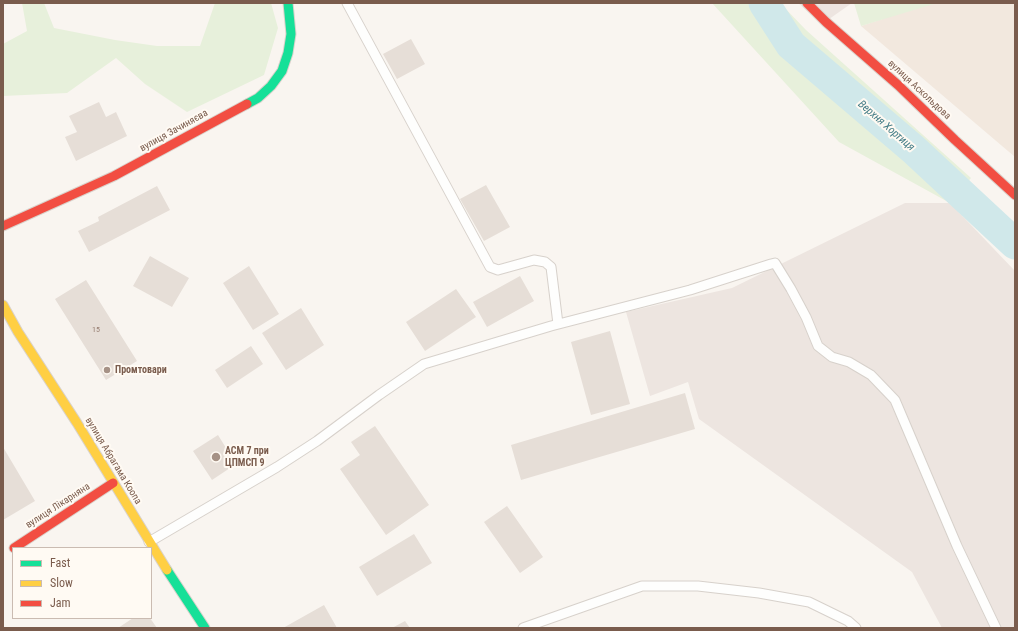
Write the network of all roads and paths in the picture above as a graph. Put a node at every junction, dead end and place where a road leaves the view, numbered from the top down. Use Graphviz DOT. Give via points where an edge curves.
graph roads {
  1 [pos="288,3"];
  2 [pos="347,3"];
  3 [pos="807,3"];
  4 [pos="1015,195"];
  5 [pos="3,226"];
  6 [pos="3,305"];
  7 [pos="558,324"];
  8 [pos="113,483"];
  9 [pos="149,542"];
  10 [pos="16,547"];
  11 [pos="205,628"];
  12 [pos="524,628"];
  13 [pos="856,628"];
  14 [pos="996,628"];
  1 -- 5 [label="street, вулиця Зачиняєва" via="291,34 286,59 275,81 258,98 114,176"];
  2 -- 7 [label="lane" via="490,267 498,270 534,260 545,262 550,267"];
  3 -- 4 [label="street, вулиця Аскольдова"];
  6 -- 8 [label="street, вулиця Абрагама Коопа"];
  7 -- 9 [label="lane" via="424,364 278,467"];
  7 -- 14 [label="lane" via="690,290 775,263 791,289 818,346 832,357 848,362 871,376 895,400 957,546"];
  8 -- 9 [label="street, вулиця Абрагама Коопа"];
  8 -- 10 [label="street, вулиця Лікарняна"];
  9 -- 11 [label="street, вулиця Абрагама Коопа"];
  12 -- 13 [label="lane" via="642,586 698,586 809,602 848,621"];
}
